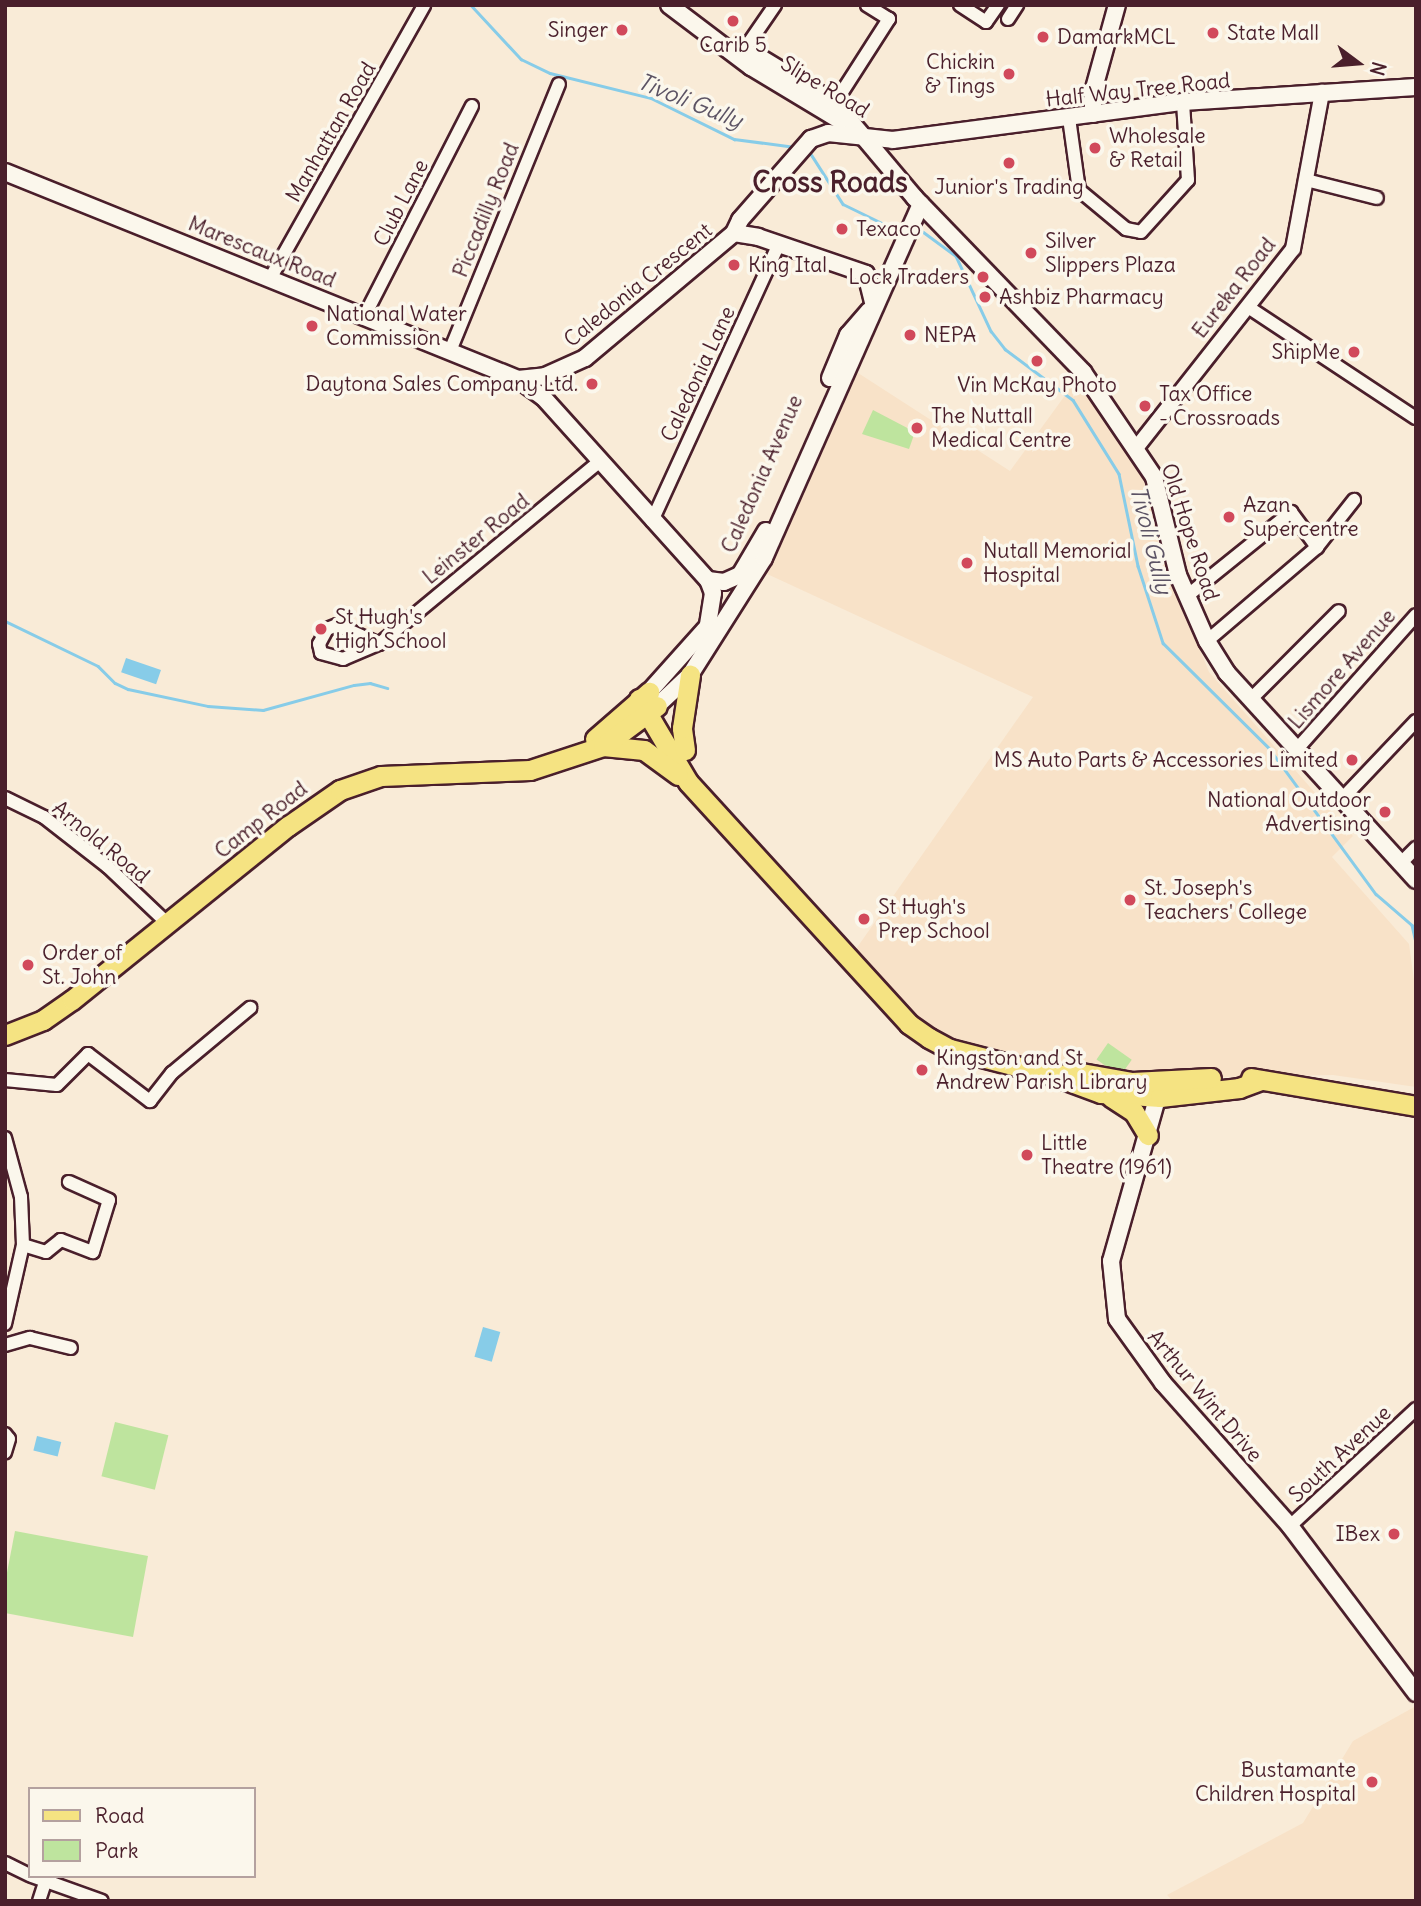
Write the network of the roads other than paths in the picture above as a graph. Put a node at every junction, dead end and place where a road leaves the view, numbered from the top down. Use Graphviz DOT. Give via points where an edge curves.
graph roads {
  1 [pos="424,5"];
  2 [pos="669,5"];
  3 [pos="775,5"];
  4 [pos="867,5"];
  5 [pos="960,5"];
  6 [pos="999,5"];
  7 [pos="1017,5"];
  8 [pos="1117,5"];
  9 [pos="1009,19"];
  10 [pos="740,56"];
  11 [pos="559,84"];
  12 [pos="1416,87"];
  13 [pos="1322,92"];
  14 [pos="1183,102"];
  15 [pos="835,103"];
  16 [pos="809,105"];
  17 [pos="472,106"];
  18 [pos="1093,114"];
  19 [pos="1069,118"];
  20 [pos="867,136"];
  21 [pos="805,146"];
  22 [pos="5,172"];
  23 [pos="1306,180"];
  24 [pos="1377,198"];
  25 [pos="918,201"];
  26 [pos="904,225"];
  27 [pos="734,233"];
  28 [pos="779,244"];
  29 [pos="866,274"];
  30 [pos="271,277"];
  31 [pos="1248,307"];
  32 [pos="874,308"];
  33 [pos="364,317"];
  34 [pos="450,351"];
  35 [pos="567,369"];
  36 [pos="518,379"];
  37 [pos="558,413"];
  38 [pos="1416,418"];
  39 [pos="1137,447"];
  40 [pos="598,463"];
  41 [pos="1354,500"];
  42 [pos="652,522"];
  43 [pos="1317,547"];
  44 [pos="708,580"];
  45 [pos="1187,596"];
  46 [pos="1339,611"];
  47 [pos="1416,615"];
  48 [pos="1207,641"];
  49 [pos="379,644"];
  50 [pos="690,675"];
  51 [pos="1251,699"];
  52 [pos="649,702"];
  53 [pos="1416,721"];
  54 [pos="596,748"];
  55 [pos="1297,749"];
  56 [pos="685,750"];
  57 [pos="688,782"];
  58 [pos="5,798"];
  59 [pos="1341,800"];
  60 [pos="713,805"];
  61 [pos="1416,848"];
  62 [pos="1402,862"];
  63 [pos="1416,880"];
  64 [pos="167,923"];
  65 [pos="250,1008"];
  66 [pos="5,1035"];
  67 [pos="1055,1076"];
  68 [pos="5,1080"];
  69 [pos="1160,1089"];
  70 [pos="1101,1093"];
  71 [pos="1416,1104"];
  72 [pos="1148,1135"];
  73 [pos="5,1138"];
  74 [pos="69,1182"];
  75 [pos="23,1245"];
  76 [pos="5,1324"];
  77 [pos="5,1345"];
  78 [pos="71,1348"];
  79 [pos="1416,1409"];
  80 [pos="5,1434"];
  81 [pos="5,1452"];
  82 [pos="1290,1526"];
  83 [pos="1416,1693"];
  84 [pos="5,1863"];
  85 [pos="28,1874"];
  86 [pos="36,1878"];
  87 [pos="45,1882"];
  88 [pos="39,1901"];
  89 [pos="102,1901"];
  1 -- 30 [label="street, Manhattan Road"];
  2 -- 10 [label="main road, Slipe Road"];
  3 -- 10 [label="street"];
  4 -- 15 [label="street" via="889,19"];
  5 -- 6 [label="street" via="986,22"];
  7 -- 9 [label="street"];
  8 -- 18 [label="main road" via="1093,92"];
  10 -- 15 [label="main road, Slipe Road" via="756,55"];
  10 -- 16 [label="main road, Slipe Road"];
  11 -- 34 [label="street, Piccadilly Road"];
  12 -- 13 [label="main road, Half Way Tree Road"];
  13 -- 14 [label="main road, Half Way Tree Road"];
  13 -- 23 [label="street, Eureka Road"];
  14 -- 18 [label="main road, Half Way Tree Road"];
  14 -- 19 [label="street" via="1188,180 1141,232 1126,229 1079,190"];
  15 -- 20 [label="main road, Slipe Road"];
  16 -- 20 [label="main road, Slipe Road"];
  16 -- 21 [label="main road"];
  17 -- 33 [label="street, Club Lane"];
  18 -- 19 [label="main road, Half Way Tree Road"];
  19 -- 20 [label="main road, Half Way Tree Road" via="893,140"];
  20 -- 21 [label="main road" via="836,133"];
  20 -- 25 [label="main road, Old Hope Road"];
  21 -- 27 [label="main road, Caledonia Crescent" via="740,220"];
  22 -- 30 [label="main road, Marescaux Road"];
  23 -- 24 [label="street"];
  23 -- 31 [label="street, Eureka Road" via="1293,249"];
  25 -- 26 [label="main road"];
  25 -- 39 [label="main road, Old Hope Road" via="1083,372"];
  26 -- 29 [label="main road" via="879,268"];
  26 -- 32 [label="main road, Caledonia Avenue"];
  27 -- 28 [label="main road, Caledonia Crescent"];
  27 -- 35 [label="main road, Caledonia Crescent"];
  28 -- 29 [label="main road, Caledonia Crescent"];
  28 -- 42 [label="street, Caledonia Lane"];
  29 -- 32 [label="main road"];
  30 -- 33 [label="main road, Marescaux Road"];
  31 -- 38 [label="street"];
  31 -- 39 [label="street, Eureka Road"];
  32 -- 44 [label="main road, Caledonia Avenue" via="848,335 747,567 732,580"];
  32 -- 50 [label="main road, Caledonia Avenue" via="764,558"];
  33 -- 34 [label="main road, Marescaux Road"];
  34 -- 36 [label="main road, Marescaux Road"];
  35 -- 36 [label="main road, Caledonia Crescent"];
  35 -- 37 [label="main road, Caledonia Crescent" via="552,390"];
  36 -- 37 [label="main road, Marescaux Road"];
  37 -- 40 [label="main road, Marescaux Road"];
  39 -- 45 [label="main road, Old Hope Road" via="1154,477"];
  40 -- 42 [label="main road, Marescaux Road"];
  40 -- 49 [label="street, Leinster Road"];
  41 -- 43 [label="street"];
  42 -- 44 [label="main road, Marescaux Road"];
  43 -- 45 [label="street" via="1291,512"];
  43 -- 48 [label="street"];
  44 -- 52 [label="main road" via="715,601 708,626"];
  45 -- 48 [label="main road, Old Hope Road"];
  46 -- 51 [label="street"];
  47 -- 55 [label="street, Lismore Avenue"];
  48 -- 51 [label="main road, Old Hope Road"];
  50 -- 52 [label="main road, Caledonia Avenue"];
  50 -- 56 [label="main road" via="682,728"];
  51 -- 55 [label="main road, Old Hope Road"];
  52 -- 54 [label="main road, Camp Road"];
  52 -- 56 [label="main road"];
  52 -- 57 [label="main road"];
  53 -- 59 [label="street"];
  54 -- 57 [label="main road" via="644,750"];
  54 -- 64 [label="main road, Camp Road" via="530,770 357,781 288,826"];
  55 -- 59 [label="main road, Old Hope Road"];
  56 -- 60 [label="main road"];
  57 -- 60 [label="main road"];
  58 -- 64 [label="street, Arnold Road" via="44,817 108,867"];
  59 -- 62 [label="main road, Old Hope Road"];
  60 -- 67 [label="main road" via="909,1024 950,1049"];
  61 -- 62 [label="street"];
  62 -- 63 [label="main road, Old Hope Road"];
  64 -- 66 [label="main road, Camp Road" via="43,1020"];
  65 -- 68 [label="street" via="172,1073 150,1101 88,1054 57,1085"];
  67 -- 69 [label="main road" via="1076,1072"];
  67 -- 70 [label="main road"];
  69 -- 70 [label="main road"];
  69 -- 71 [label="main road" via="1240,1076"];
  69 -- 72 [label="main road, Arthur Wint Drive"];
  70 -- 72 [label="main road" via="1134,1112"];
  72 -- 82 [label="main road, Arthur Wint Drive" via="1111,1261 1117,1319 1163,1384"];
  73 -- 75 [label="street" via="21,1197"];
  74 -- 75 [label="street" via="109,1200 93,1252 61,1240 46,1252"];
  75 -- 76 [label="street"];
  77 -- 78 [label="street" via="30,1338"];
  79 -- 82 [label="street, South Avenue"];
  80 -- 81 [label="street" via="9,1439"];
  82 -- 83 [label="main road, Arthur Wint Drive"];
  84 -- 85 [label="street"];
  86 -- 87 [label="street"];
  87 -- 88 [label="street"];
  87 -- 89 [label="street"];
}
